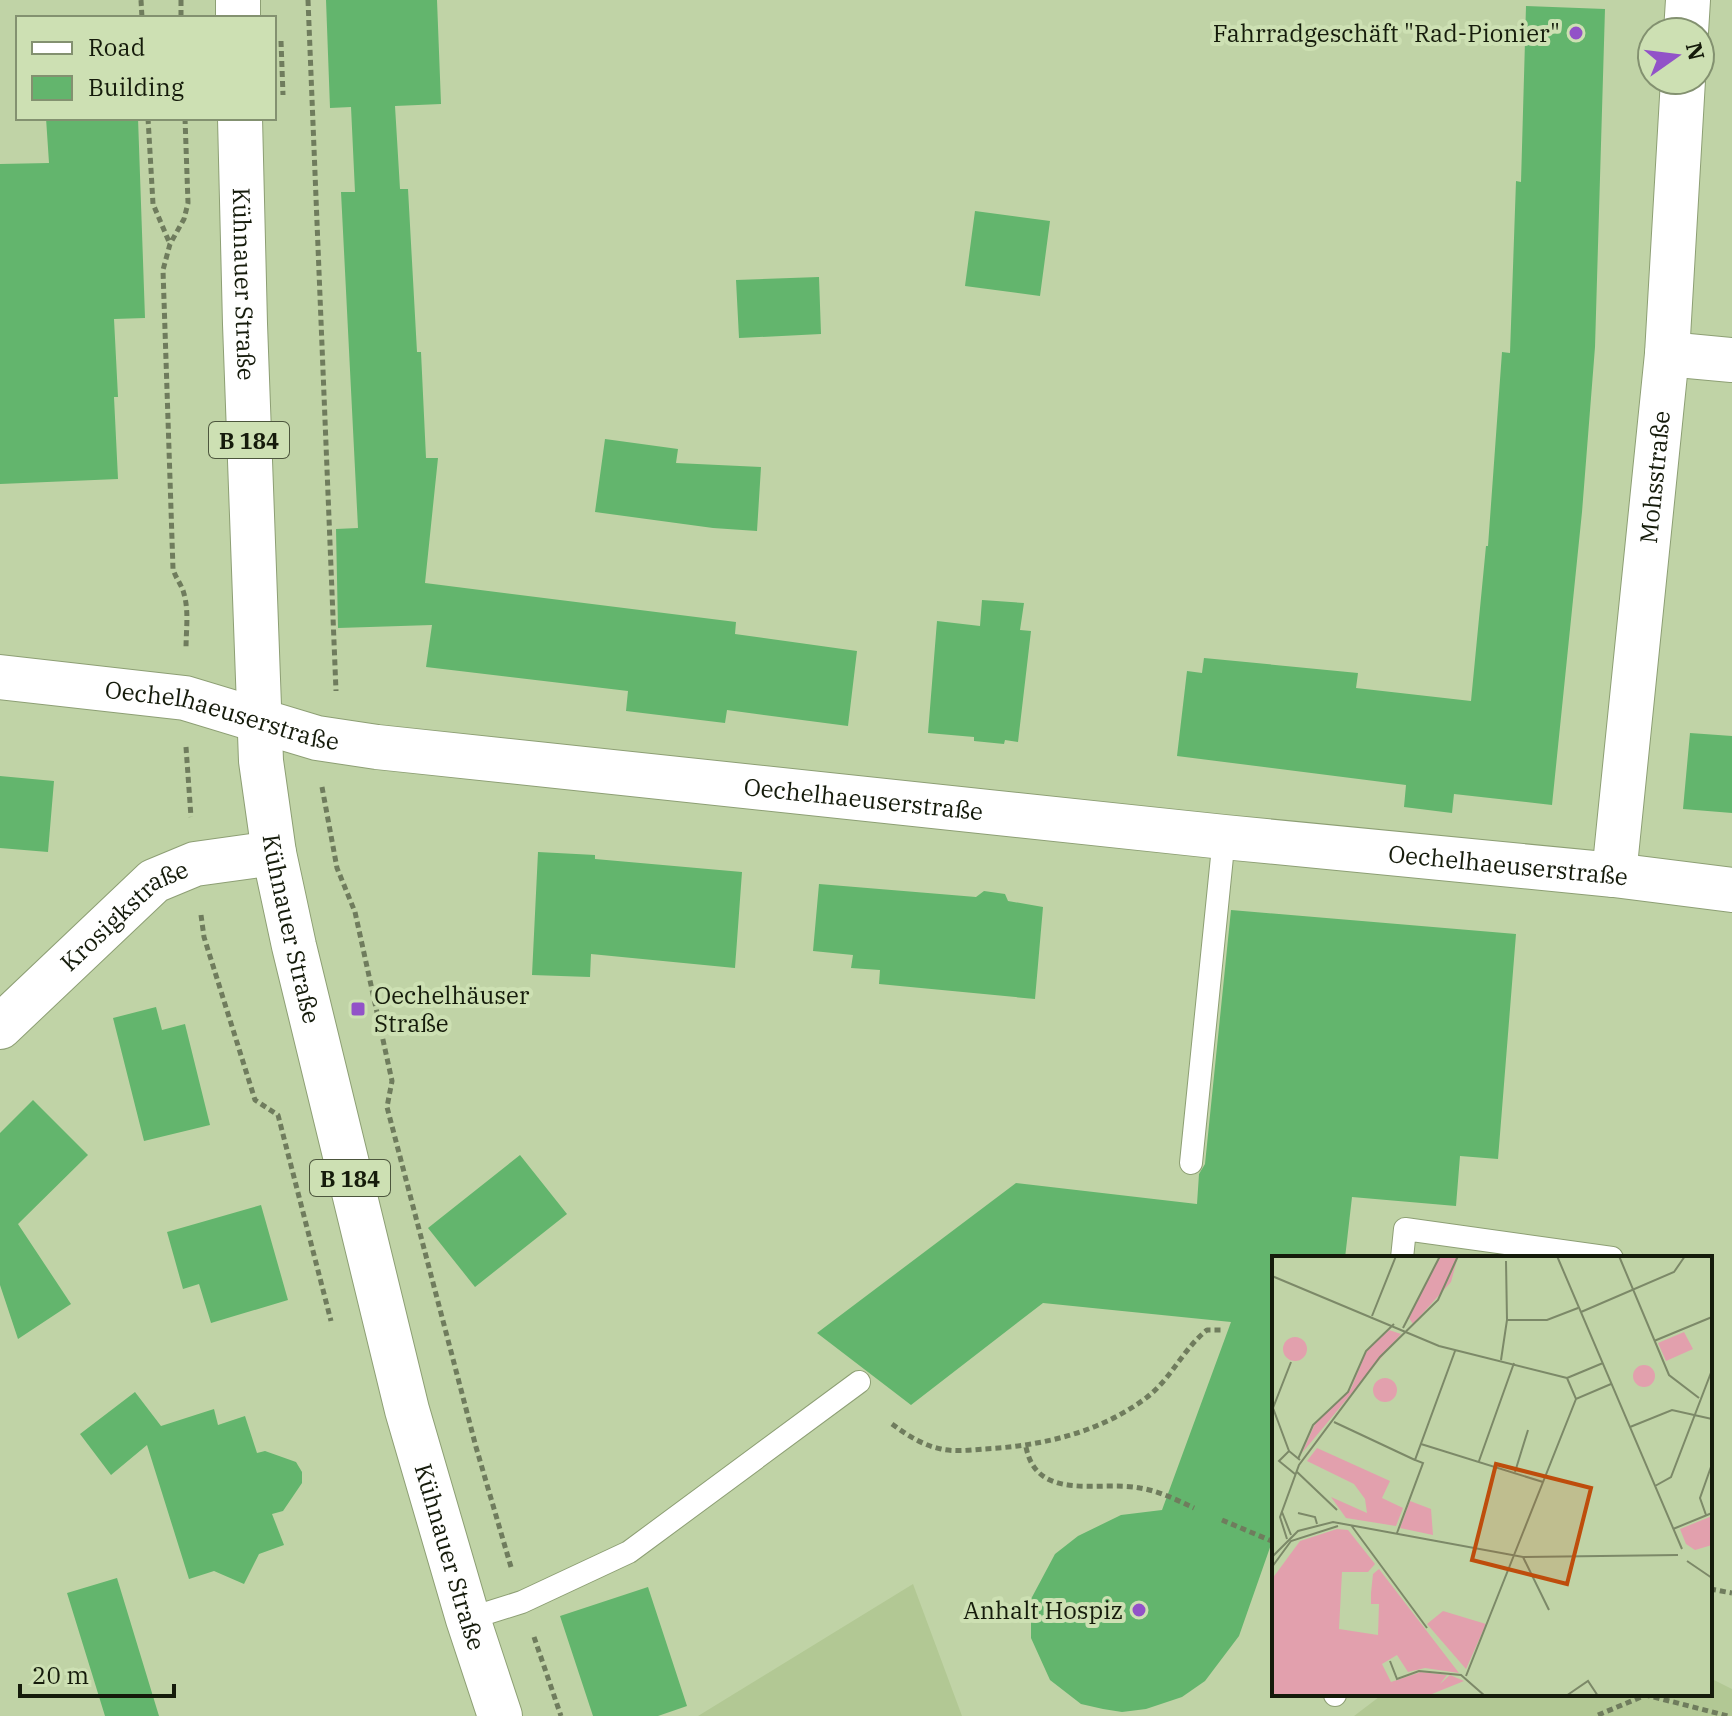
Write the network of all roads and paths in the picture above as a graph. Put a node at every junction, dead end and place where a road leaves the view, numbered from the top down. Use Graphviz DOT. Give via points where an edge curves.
graph roads {
  1 [pos="308,0"];
  2 [pos="1682,96"];
  3 [pos="148,120"];
  4 [pos="185,120"];
  5 [pos="240,120"];
  6 [pos="1667,354"];
  7 [pos="1732,360"];
  8 [pos="0,677"];
  9 [pos="261,722"];
  10 [pos="317,738"];
  11 [pos="1224,837"];
  12 [pos="274,853"];
  13 [pos="1614,875"];
  14 [pos="1732,890"];
  15 [pos="0,1027"];
  16 [pos="1191,1163"];
  17 [pos="1402,1256"];
  18 [pos="1598,1256"];
  19 [pos="1223,1330"];
  20 [pos="859,1382"];
  21 [pos="892,1424"];
  22 [pos="1026,1447"];
  23 [pos="1194,1508"];
  24 [pos="1222,1520"];
  25 [pos="1272,1541"];
  26 [pos="1712,1589"];
  27 [pos="1732,1593"];
  28 [pos="522,1602"];
  29 [pos="468,1619"];
  30 [pos="1644,1696"];
  31 [pos="1650,1696"];
  32 [pos="1598,1715"];
  33 [pos="500,1716"];
  34 [pos="561,1716"];
  35 [pos="1728,1716"];
  1 -- 10 [label="path" via="337,709"];
  2 -- 6 [label="street, Mohsstraße"];
  3 -- 4 [label="path" via="153,204 170,244 188,203"];
  5 -- 9 [label="street, Kühnauer Straße / B 184"];
  6 -- 7 [label="street"];
  6 -- 13 [label="street, Mohsstraße"];
  8 -- 9 [label="street, Oechelhaeuserstraße" via="185,698"];
  9 -- 10 [label="street, Oechelhaeuserstraße"];
  9 -- 12 [label="street, Kühnauer Straße / B 184"];
  10 -- 11 [label="street, Oechelhaeuserstraße"];
  10 -- 28 [label="path" via="337,868 355,912 392,1081 387,1107"];
  11 -- 13 [label="street, Oechelhaeuserstraße"];
  11 -- 16 [label="lane"];
  12 -- 15 [label="street, Krosigkstraße" via="195,864 154,881"];
  12 -- 29 [label="street, Kühnauer Straße / B 184" via="407,1410"];
  13 -- 14 [label="street, Oechelhaeuserstraße"];
  17 -- 18 [label="lane" via="1405,1229"];
  19 -- 22 [label="path" via="1207,1330 1198,1337 1164,1383 1144,1399 1069,1436"];
  20 -- 28 [label="lane" via="629,1552"];
  21 -- 22 [label="path" via="942,1449"];
  22 -- 23 [label="path" via="1038,1472 1055,1483 1140,1488"];
  24 -- 25 [label="path"];
  26 -- 27 [label="path"];
  28 -- 29 [label="lane"];
  28 -- 34 [label="path"];
  29 -- 33 [label="street, Kühnauer Straße / B 184"];
  30 -- 32 [label="path"];
  31 -- 35 [label="path"];
}
